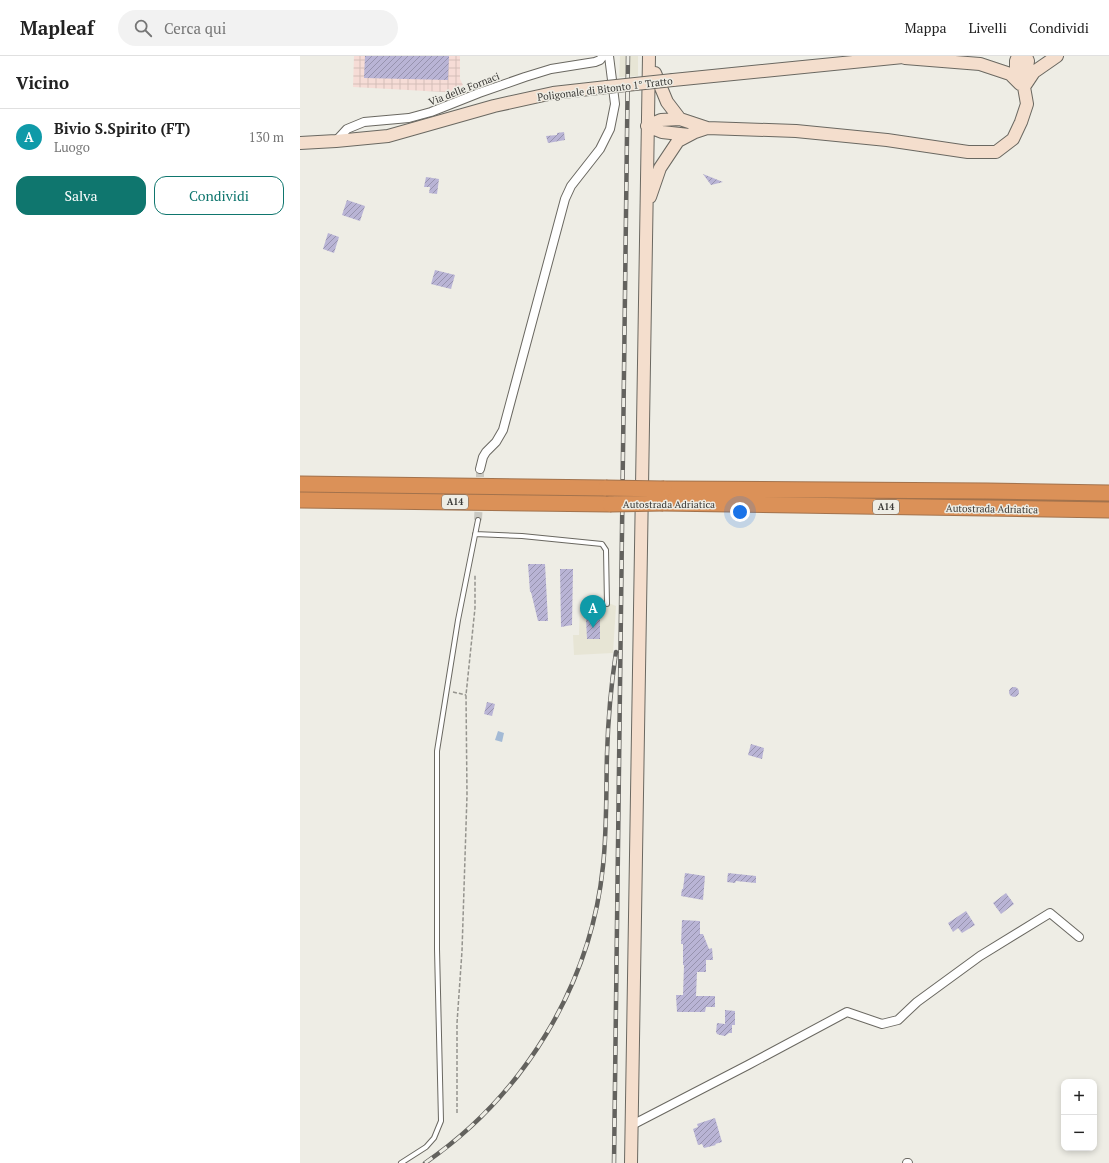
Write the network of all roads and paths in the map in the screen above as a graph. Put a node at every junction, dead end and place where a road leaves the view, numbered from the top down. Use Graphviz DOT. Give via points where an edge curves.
graph roads {
  1 [pos="603,56"];
  2 [pos="608,56"];
  3 [pos="649,56"];
  4 [pos="913,56"];
  5 [pos="1018,56"];
  6 [pos="1026,56"];
  7 [pos="1057,56"];
  8 [pos="898,58"];
  9 [pos="1024,87"];
  10 [pos="680,119"];
  11 [pos="647,126"];
  12 [pos="707,128"];
  13 [pos="689,135"];
  14 [pos="336,141"];
  15 [pos="300,142"];
  16 [pos="646,208"];
  17 [pos="480,468"];
  18 [pos="300,484"];
  19 [pos="1109,493"];
  20 [pos="663,496"];
  21 [pos="300,500"];
  22 [pos="1109,510"];
  23 [pos="478,520"];
  24 [pos="475,534"];
  25 [pos="475,572"];
  26 [pos="607,604"];
  27 [pos="447,690"];
  28 [pos="466,695"];
  29 [pos="1079,937"];
  30 [pos="457,1113"];
  31 [pos="632,1125"];
  32 [pos="401,1163"];
  33 [pos="631,1163"];
  1 -- 14 [label="street, Via delle Fornaci" via="595,62 551,69 525,77 431,112 409,118 364,122 347,129"];
  2 -- 17 [label="street" via="615,104 610,129 600,149 571,186 566,199 503,430 486,452"];
  3 -- 10 [label="main road" via="667,102"];
  3 -- 11 [label="main road"];
  4 -- 8 [label="main road, Poligonale di Bitonto 1° Tratto"];
  5 -- 9 [label="main road" via="1016,74"];
  6 -- 9 [label="main road" via="1028,61"];
  7 -- 9 [label="main road" via="1034,72"];
  8 -- 9 [label="main road" via="980,64 1010,74"];
  8 -- 14 [label="main road, Poligonale di Bitonto 1° Tratto, bridge" via="553,93 494,106 388,136"];
  9 -- 12 [label="main road" via="1027,104 1021,122 1013,139 996,152 968,152 887,140 796,131"];
  10 -- 11 [label="main road" via="660,120"];
  10 -- 12 [label="main road"];
  11 -- 13 [label="main road" via="662,132"];
  11 -- 16 [label="main road"];
  12 -- 13 [label="main road"];
  13 -- 16 [label="main road" via="678,141 660,168"];
  14 -- 15 [label="main road, Poligonale di Bitonto 1° Tratto"];
  16 -- 31 [label="main road"];
  18 -- 20 [label="highway, Autostrada Adriatica / A14, bridge" via="606,488"];
  19 -- 20 [label="highway, Autostrada Adriatica / A14" via="987,491"];
  20 -- 21 [label="highway, Autostrada Adriatica / A14, bridge" via="610,504"];
  20 -- 22 [label="highway, Autostrada Adriatica / A14"];
  23 -- 24 [label="lane"];
  24 -- 26 [label="lane" via="602,544 606,550"];
  24 -- 27 [label="lane"];
  25 -- 28 [label="path" via="475,608"];
  27 -- 28 [label="path"];
  27 -- 32 [label="lane" via="437,751 440,1121 434,1138 426,1147"];
  28 -- 30 [label="path" via="467,795 457,1023"];
  29 -- 31 [label="street" via="1050,913 980,956 898,1020 882,1024 847,1012"];
  31 -- 33 [label="main road"];
}
